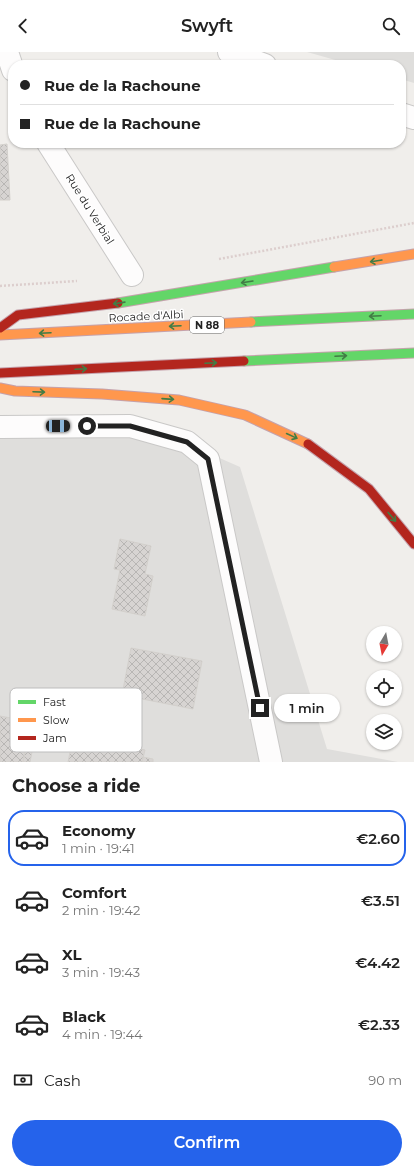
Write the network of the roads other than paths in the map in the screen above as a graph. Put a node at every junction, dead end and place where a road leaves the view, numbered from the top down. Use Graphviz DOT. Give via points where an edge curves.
graph roads {
  1 [pos="240,54"];
  2 [pos="254,60"];
  3 [pos="51,148"];
  4 [pos="414,254"];
  5 [pos="132,275"];
  6 [pos="414,314"];
  7 [pos="0,328"];
  8 [pos="0,335"];
  9 [pos="414,353"];
  10 [pos="0,373"];
  11 [pos="0,388"];
  12 [pos="0,427"];
  13 [pos="414,544"];
  14 [pos="271,762"];
  1 -- 2 [label="street"];
  3 -- 5 [label="street, Rue du Verbial"];
  4 -- 7 [label="highway, one-way" via="121,303 18,314"];
  6 -- 8 [label="highway, Rocade d'Albi / N 88, one-way"];
  10 -- 9 [label="highway, one-way"];
  11 -- 13 [label="highway, one-way" via="179,400 245,415 308,444 369,489"];
  12 -- 14 [label="street" via="130,426 187,442 208,459"];
}
